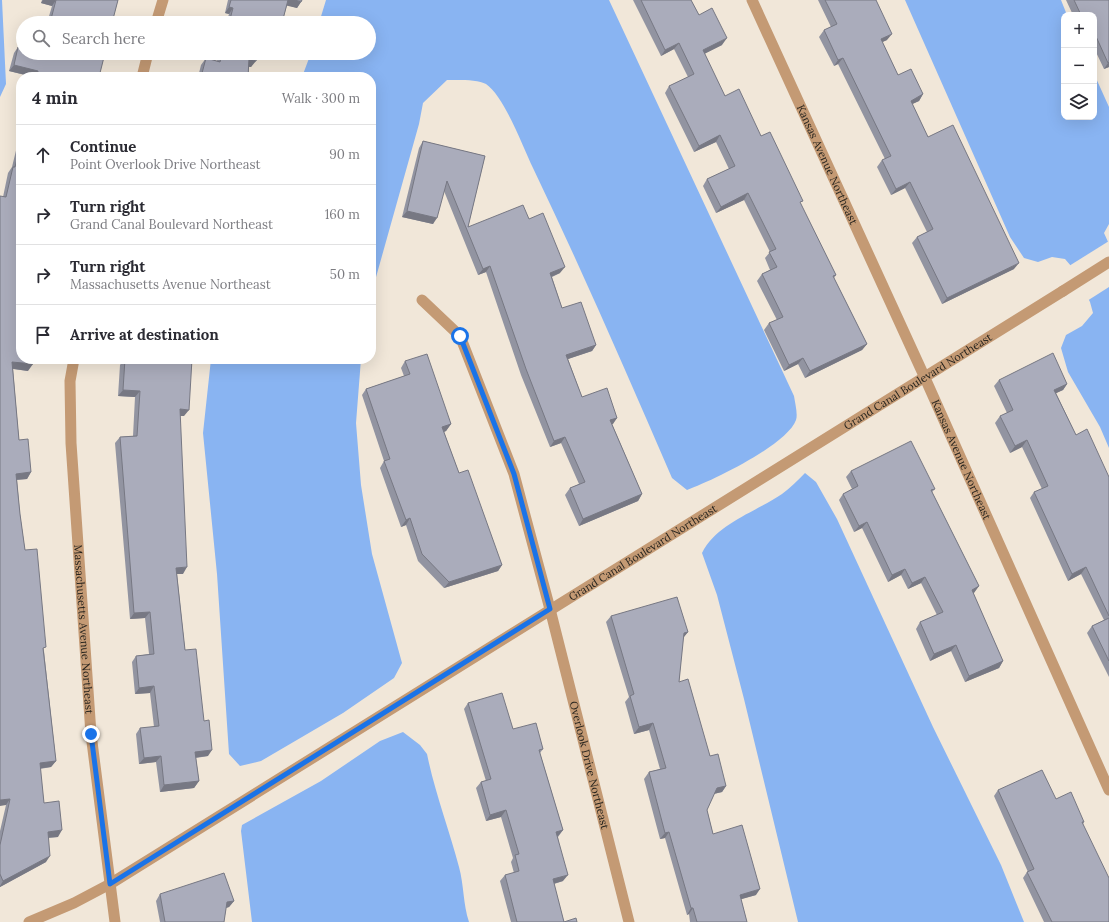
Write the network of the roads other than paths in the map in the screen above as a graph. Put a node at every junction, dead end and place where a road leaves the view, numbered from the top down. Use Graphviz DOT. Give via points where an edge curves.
graph roads {
  1 [pos="163,0"];
  2 [pos="752,0"];
  3 [pos="158,16"];
  4 [pos="146,60"];
  5 [pos="143,72"];
  6 [pos="1109,262"];
  7 [pos="422,300"];
  8 [pos="73,364"];
  9 [pos="925,378"];
  10 [pos="550,609"];
  11 [pos="1109,790"];
  12 [pos="110,884"];
  13 [pos="29,922"];
  14 [pos="115,922"];
  15 [pos="630,922"];
  1 -- 3 [label="street"];
  2 -- 9 [label="street, Kansas Avenue Northeast"];
  4 -- 5 [label="street"];
  6 -- 9 [label="street, Grand Canal Boulevard Northeast"];
  7 -- 10 [label="street, Overlook Drive Northeast" via="460,336 514,474"];
  8 -- 12 [label="street, Massachusetts Avenue Northeast" via="70,381 72,459 91,734"];
  9 -- 10 [label="street, Grand Canal Boulevard Northeast"];
  9 -- 11 [label="street, Kansas Avenue Northeast"];
  10 -- 12 [label="street, Grand Canal Boulevard Northeast"];
  10 -- 15 [label="street, Overlook Drive Northeast"];
  12 -- 13 [label="street, Grand Canal Boulevard Northeast"];
  12 -- 14 [label="street, Massachusetts Avenue Northeast"];
}
